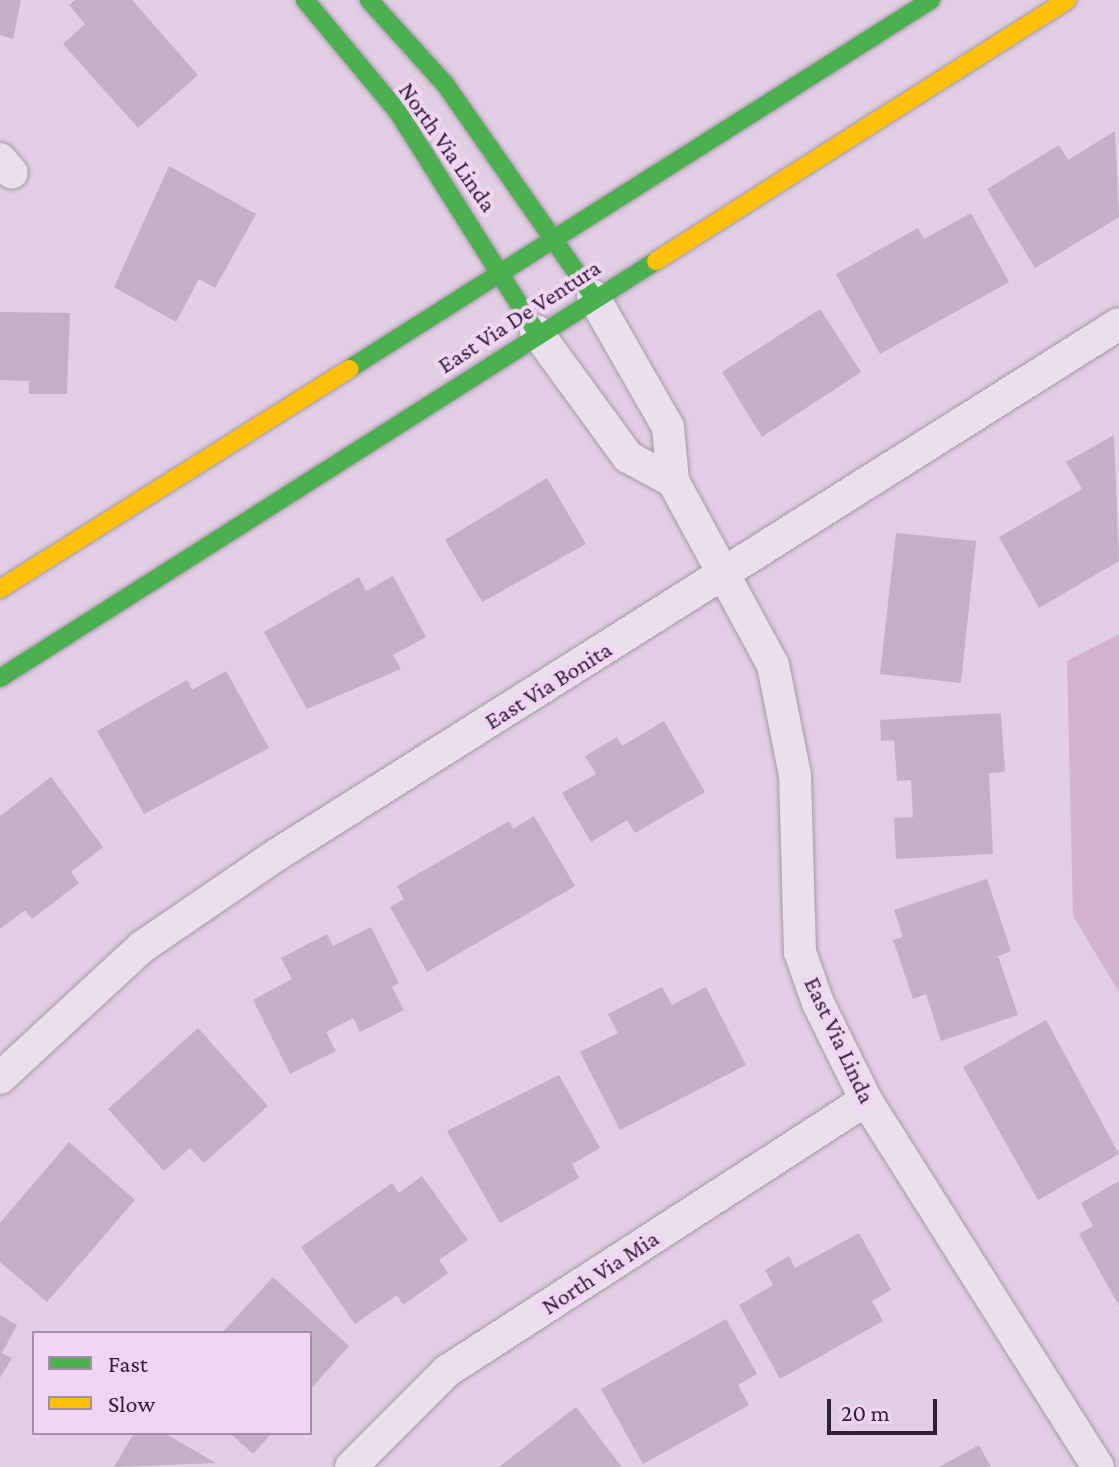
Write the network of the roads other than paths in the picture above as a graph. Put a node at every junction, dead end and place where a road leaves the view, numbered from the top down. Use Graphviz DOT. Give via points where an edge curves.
graph roads {
  1 [pos="305,0"];
  2 [pos="369,0"];
  3 [pos="931,0"];
  4 [pos="1067,0"];
  5 [pos="554,238"];
  6 [pos="501,272"];
  7 [pos="593,296"];
  8 [pos="1119,324"];
  9 [pos="536,331"];
  10 [pos="673,481"];
  11 [pos="728,572"];
  12 [pos="0,589"];
  13 [pos="0,678"];
  14 [pos="0,1078"];
  15 [pos="866,1100"];
  16 [pos="351,1467"];
  17 [pos="1098,1467"];
  1 -- 6 [label="main road, North Via Linda" via="398,112"];
  2 -- 5 [label="main road, North Via Linda" via="445,84"];
  3 -- 5 [label="main road, East Via De Ventura"];
  4 -- 7 [label="main road, East Via De Ventura"];
  5 -- 6 [label="main road, East Via De Ventura"];
  5 -- 7 [label="main road, North Via Linda"];
  6 -- 9 [label="main road, North Via Linda"];
  6 -- 12 [label="main road, East Via De Ventura"];
  7 -- 9 [label="main road, East Via De Ventura"];
  7 -- 10 [label="street, East Via Linda" via="668,427"];
  8 -- 11 [label="street, East Via Bonita"];
  9 -- 10 [label="street" via="628,457"];
  9 -- 13 [label="main road, East Via De Ventura"];
  10 -- 11 [label="street, East Via Linda"];
  11 -- 14 [label="street, East Via Bonita" via="142,947"];
  11 -- 15 [label="street, East Via Linda" via="773,665 786,718 800,952"];
  15 -- 16 [label="street, North Via Mia" via="447,1371"];
  15 -- 17 [label="street, East Via Linda"];
}
